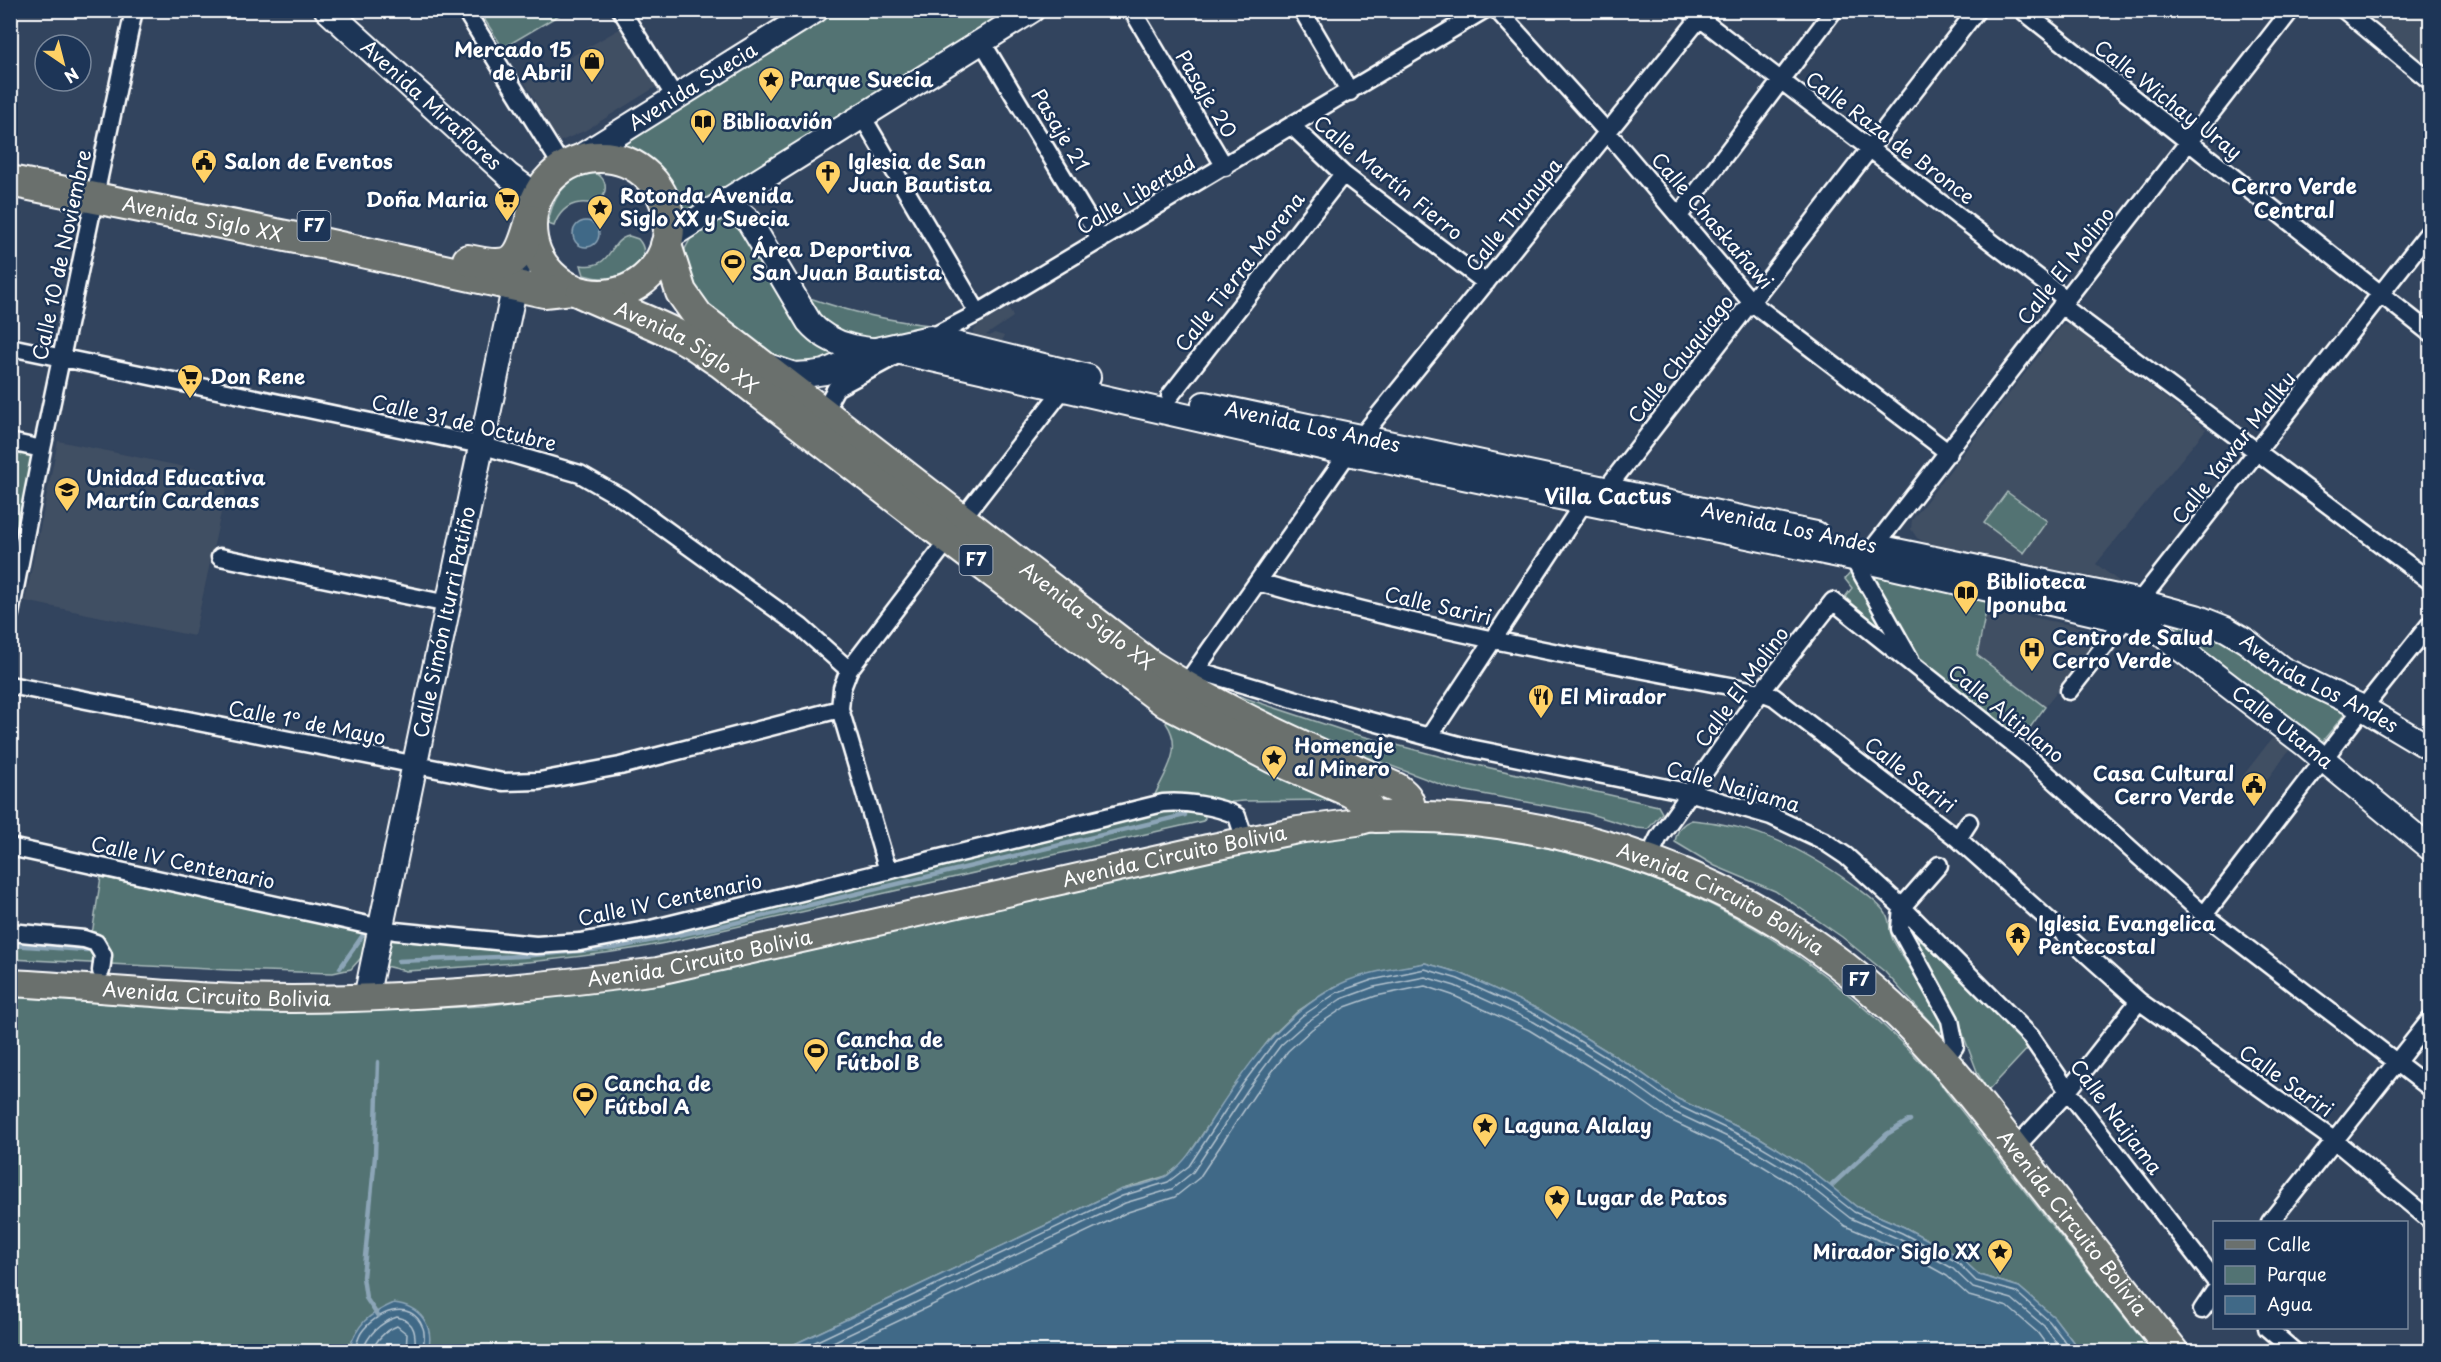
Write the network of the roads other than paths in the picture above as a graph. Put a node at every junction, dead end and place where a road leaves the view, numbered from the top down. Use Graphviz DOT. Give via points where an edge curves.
graph roads {
  1 [pos="134,10"];
  2 [pos="327,10"];
  3 [pos="465,10"];
  4 [pos="621,10"];
  5 [pos="1032,10"];
  6 [pos="1132,10"];
  7 [pos="1302,10"];
  8 [pos="1484,10"];
  9 [pos="1497,10"];
  10 [pos="1834,10"];
  11 [pos="1977,10"];
  12 [pos="2022,10"];
  13 [pos="2291,10"];
  14 [pos="2344,10"];
  15 [pos="807,13"];
  16 [pos="1694,15"];
  17 [pos="982,42"];
  18 [pos="1780,81"];
  19 [pos="2430,81"];
  20 [pos="1350,92"];
  21 [pos="675,97"];
  22 [pos="862,116"];
  23 [pos="1292,126"];
  24 [pos="1608,133"];
  25 [pos="2187,143"];
  26 [pos="1868,148"];
  27 [pos="10,163"];
  28 [pos="566,166"];
  29 [pos="1225,167"];
  30 [pos="1344,174"];
  31 [pos="10,182"];
  32 [pos="96,192"];
  33 [pos="725,200"];
  34 [pos="1679,216"];
  35 [pos="530,221"];
  36 [pos="2430,231"];
  37 [pos="1101,240"];
  38 [pos="668,241"];
  39 [pos="1486,283"];
  40 [pos="514,286"];
  41 [pos="577,291"];
  42 [pos="2380,294"];
  43 [pos="2064,302"];
  44 [pos="1752,303"];
  45 [pos="978,313"];
  46 [pos="2430,333"];
  47 [pos="930,338"];
  48 [pos="10,347"];
  49 [pos="872,351"];
  50 [pos="901,352"];
  51 [pos="62,358"];
  52 [pos="756,363"];
  53 [pos="1064,388"];
  54 [pos="1170,396"];
  55 [pos="833,421"];
  56 [pos="10,442"];
  57 [pos="481,445"];
  58 [pos="1355,445"];
  59 [pos="42,449"];
  60 [pos="1949,453"];
  61 [pos="2257,453"];
  62 [pos="1607,488"];
  63 [pos="1584,502"];
  64 [pos="955,530"];
  65 [pos="1874,547"];
  66 [pos="219,557"];
  67 [pos="1853,558"];
  68 [pos="2430,581"];
  69 [pos="1258,582"];
  70 [pos="1833,601"];
  71 [pos="448,604"];
  72 [pos="2134,610"];
  73 [pos="10,614"];
  74 [pos="2430,624"];
  75 [pos="1491,641"];
  76 [pos="1914,668"];
  77 [pos="849,670"];
  78 [pos="1190,678"];
  79 [pos="10,685"];
  80 [pos="2069,691"];
  81 [pos="1761,692"];
  82 [pos="2363,708"];
  83 [pos="840,709"];
  84 [pos="1429,737"];
  85 [pos="2430,748"];
  86 [pos="2323,760"];
  87 [pos="415,765"];
  88 [pos="1692,793"];
  89 [pos="1410,815"];
  90 [pos="1376,817"];
  91 [pos="1969,822"];
  92 [pos="1243,833"];
  93 [pos="1958,839"];
  94 [pos="10,847"];
  95 [pos="2430,848"];
  96 [pos="1648,859"];
  97 [pos="1939,865"];
  98 [pos="888,870"];
  99 [pos="1902,907"];
  100 [pos="2204,915"];
  101 [pos="381,929"];
  102 [pos="10,932"];
  103 [pos="10,966"];
  104 [pos="101,970"];
  105 [pos="10,983"];
  106 [pos="367,990"];
  107 [pos="2139,1001"];
  108 [pos="2430,1020"];
  109 [pos="1944,1061"];
  110 [pos="2397,1061"];
  111 [pos="2430,1088"];
  112 [pos="2068,1091"];
  113 [pos="2335,1141"];
  114 [pos="2014,1149"];
  115 [pos="2430,1220"];
  116 [pos="2271,1221"];
  117 [pos="2213,1278"];
  118 [pos="2213,1294"];
  119 [pos="2202,1310"];
  120 [pos="2268,1329"];
  121 [pos="2173,1352"];
  122 [pos="2295,1352"];
  1 -- 32 [label="street, Calle 10 de Noviembre"];
  2 -- 35 [label="street, Avenida Miraflores" via="509,176"];
  3 -- 28 [label="street"];
  4 -- 21 [label="street"];
  5 -- 17 [label="street"];
  6 -- 29 [label="street, Pasaje 20"];
  7 -- 20 [label="street"];
  8 -- 20 [label="street, Calle Libertad"];
  9 -- 24 [label="street, Calle Chaskañawi"];
  10 -- 18 [label="street"];
  11 -- 26 [label="street, Calle Chuquiago"];
  12 -- 25 [label="street, Calle Wichay Uray"];
  13 -- 25 [label="street, Calle El Molino"];
  14 -- 19 [label="street"];
  15 -- 21 [label="street, Avenida Suecia"];
  16 -- 18 [label="street, Calle Raza de Bronce"];
  16 -- 24 [label="street, Calle Thunupa"];
  17 -- 22 [label="street"];
  17 -- 37 [label="street, Pasaje 21"];
  18 -- 26 [label="street, Calle Raza de Bronce"];
  18 -- 34 [label="street"];
  20 -- 23 [label="street, Calle Libertad"];
  21 -- 28 [label="street, Avenida Suecia"];
  22 -- 33 [label="street"];
  22 -- 45 [label="street"];
  23 -- 29 [label="street, Calle Libertad"];
  23 -- 30 [label="street, Calle Martín Fierro"];
  24 -- 34 [label="street, Calle Chaskañawi"];
  24 -- 39 [label="street, Calle Thunupa"];
  25 -- 42 [label="street, Calle Wichay Uray"];
  25 -- 43 [label="street, Calle El Molino"];
  26 -- 43 [label="street, Calle Raza de Bronce"];
  26 -- 44 [label="street, Calle Chuquiago"];
  27 -- 32 [label="highway, Avenida Siglo XX / F7"];
  28 -- 35 [label="highway, F7" via="543,186"];
  28 -- 38 [label="highway, F7" via="604,157 643,171 663,195 669,216"];
  29 -- 37 [label="street, Calle Libertad"];
  30 -- 39 [label="street, Calle Martín Fierro"];
  30 -- 54 [label="street, Calle Tierra Morena"];
  31 -- 32 [label="highway, Avenida Siglo XX / F7"];
  32 -- 35 [label="highway, Avenida Siglo XX / F7" via="237,209 492,266 513,259"];
  32 -- 40 [label="highway, Avenida Siglo XX / F7"];
  32 -- 51 [label="street, Calle 10 de Noviembre"];
  33 -- 38 [label="street"];
  33 -- 49 [label="street, Avenida Los Andes" via="749,221 808,322 820,335"];
  34 -- 44 [label="street, Calle Chaskañawi"];
  35 -- 40 [label="street, Calle Simón Iturri Patiño"];
  35 -- 41 [label="highway, F7" via="540,261 555,279"];
  36 -- 42 [label="street, Calle Yawar Mallku"];
  37 -- 45 [label="street, Calle Libertad"];
  38 -- 41 [label="highway, F7" via="657,265 633,287 612,294"];
  38 -- 52 [label="highway, Avenida Siglo XX / F7" via="687,304"];
  39 -- 58 [label="street, Calle Thunupa"];
  40 -- 41 [label="highway, Avenida Siglo XX / F7" via="544,292"];
  40 -- 57 [label="street, Calle Simón Iturri Patiño"];
  41 -- 64 [label="highway, Avenida Siglo XX / F7" via="687,340"];
  42 -- 46 [label="street, Calle Wichay Uray"];
  42 -- 61 [label="street, Calle Yawar Mallku"];
  43 -- 60 [label="street, Calle El Molino"];
  43 -- 61 [label="street, Calle Raza de Bronce"];
  44 -- 60 [label="street, Calle Chaskañawi"];
  44 -- 62 [label="street, Calle Chuquiago"];
  45 -- 47 [label="street, Calle Libertad"];
  47 -- 49 [label="street, Avenida Los Andes"];
  47 -- 50 [label="street, Calle Libertad"];
  47 -- 54 [label="street, Avenida Los Andes"];
  48 -- 51 [label="street, Calle 31 de Octubre"];
  49 -- 50 [label="street, Avenida Los Andes"];
  49 -- 52 [label="street, Avenida Los Andes" via="825,372 811,374 794,375"];
  50 -- 53 [label="street, Avenida Los Andes"];
  50 -- 55 [label="street, Calle Libertad" via="836,388 829,401"];
  51 -- 57 [label="street, Calle 31 de Octubre"];
  51 -- 59 [label="street, Calle 10 de Noviembre"];
  52 -- 55 [label="highway, Avenida Siglo XX / F7"];
  53 -- 58 [label="street, Avenida Los Andes"];
  53 -- 64 [label="street"];
  54 -- 58 [label="street, Avenida Los Andes"];
  55 -- 64 [label="highway, Avenida Siglo XX / F7"];
  56 -- 59 [label="street"];
  57 -- 71 [label="street, Calle Simón Iturri Patiño"];
  57 -- 77 [label="street, Calle 31 de Octubre" via="554,465 603,486 801,627"];
  58 -- 62 [label="street, Avenida Los Andes"];
  58 -- 63 [label="street, Avenida Los Andes"];
  58 -- 69 [label="street, Calle Thunupa"];
  59 -- 73 [label="street, Calle 10 de Noviembre"];
  60 -- 65 [label="street, Calle El Molino"];
  61 -- 68 [label="street, Calle Raza de Bronce"];
  61 -- 72 [label="street, Calle Yawar Mallku"];
  62 -- 63 [label="street, Calle Chuquiago"];
  62 -- 65 [label="street, Avenida Los Andes"];
  63 -- 67 [label="street, Avenida Los Andes"];
  63 -- 75 [label="street, Calle Chuquiago"];
  64 -- 77 [label="street"];
  64 -- 78 [label="highway, Avenida Siglo XX / F7" via="1150,664"];
  64 -- 90 [label="highway, Avenida Siglo XX / F7" via="1167,702 1273,758 1362,798"];
  65 -- 72 [label="street, Avenida Los Andes"];
  66 -- 71 [label="street"];
  67 -- 72 [label="street, Avenida Los Andes" via="2116,618"];
  67 -- 76 [label="street"];
  69 -- 75 [label="street, Calle Sariri"];
  69 -- 78 [label="street, Calle Thunupa"];
  70 -- 76 [label="street, Calle Altiplano"];
  70 -- 81 [label="street, Calle El Molino"];
  71 -- 87 [label="street, Calle Simón Iturri Patiño"];
  72 -- 80 [label="street, Calle Yawar Mallku"];
  72 -- 82 [label="street, Avenida Los Andes" via="2196,617 2226,629 2282,669"];
  72 -- 86 [label="street, Calle Utama"];
  74 -- 82 [label="street"];
  75 -- 81 [label="street, Calle Sariri"];
  75 -- 84 [label="street, Calle Chuquiago"];
  76 -- 100 [label="street, Calle Altiplano" via="2024,753"];
  77 -- 83 [label="street"];
  78 -- 84 [label="street, Calle Naijama"];
  78 -- 89 [label="highway, Avenida Siglo XX / F7" via="1344,765 1396,788 1406,795"];
  79 -- 87 [label="street, Calle 1° de Mayo"];
  81 -- 88 [label="street, Calle El Molino"];
  81 -- 93 [label="street, Calle Sariri" via="1774,697"];
  82 -- 85 [label="street, Avenida Los Andes"];
  82 -- 86 [label="street"];
  83 -- 87 [label="street, Calle 1° de Mayo" via="620,766 539,781 503,782"];
  83 -- 98 [label="street"];
  84 -- 88 [label="street, Calle Naijama"];
  86 -- 95 [label="street, Calle Utama"];
  86 -- 100 [label="street"];
  87 -- 101 [label="street, Calle Simón Iturri Patiño"];
  88 -- 96 [label="street, Calle El Molino" via="1659,837"];
  88 -- 99 [label="street, Calle Naijama" via="1771,816 1814,835 1846,856"];
  89 -- 90 [label="highway, Avenida Circuito Bolivia / F7"];
  89 -- 96 [label="highway, Avenida Circuito Bolivia / F7" via="1524,827"];
  90 -- 92 [label="main road, Avenida Circuito Bolivia" via="1342,809"];
  91 -- 93 [label="street"];
  92 -- 98 [label="street, Calle IV Centenario" via="1237,816 1227,811 1163,803"];
  92 -- 106 [label="main road, Avenida Circuito Bolivia" via="643,959"];
  93 -- 107 [label="street, Calle Sariri"];
  94 -- 101 [label="street, Calle IV Centenario"];
  96 -- 109 [label="highway, Avenida Circuito Bolivia / F7" via="1784,923 1891,1006"];
  97 -- 99 [label="street"];
  98 -- 101 [label="street, Calle IV Centenario" via="651,929 580,942 536,945"];
  99 -- 109 [label="street" via="1900,929 1946,1011 1954,1034 1955,1047"];
  99 -- 112 [label="street, Calle Naijama" via="2031,1037"];
  100 -- 110 [label="street, Calle Altiplano"];
  101 -- 106 [label="street, Calle Simón Iturri Patiño"];
  102 -- 104 [label="street" via="96,943 103,955"];
  103 -- 104 [label="main road, Avenida Circuito Bolivia"];
  104 -- 106 [label="main road, Avenida Circuito Bolivia"];
  105 -- 106 [label="main road, Avenida Circuito Bolivia" via="226,997"];
  107 -- 112 [label="street"];
  107 -- 113 [label="street, Calle Sariri"];
  108 -- 110 [label="street"];
  109 -- 114 [label="highway, Avenida Circuito Bolivia / F7"];
  110 -- 111 [label="street, Calle Altiplano"];
  110 -- 113 [label="street"];
  112 -- 114 [label="street"];
  112 -- 117 [label="street, Calle Naijama"];
  113 -- 115 [label="street, Calle Sariri"];
  113 -- 116 [label="street"];
  114 -- 121 [label="highway, Avenida Circuito Bolivia / F7"];
  118 -- 119 [label="street"];
  120 -- 122 [label="street"];
}
